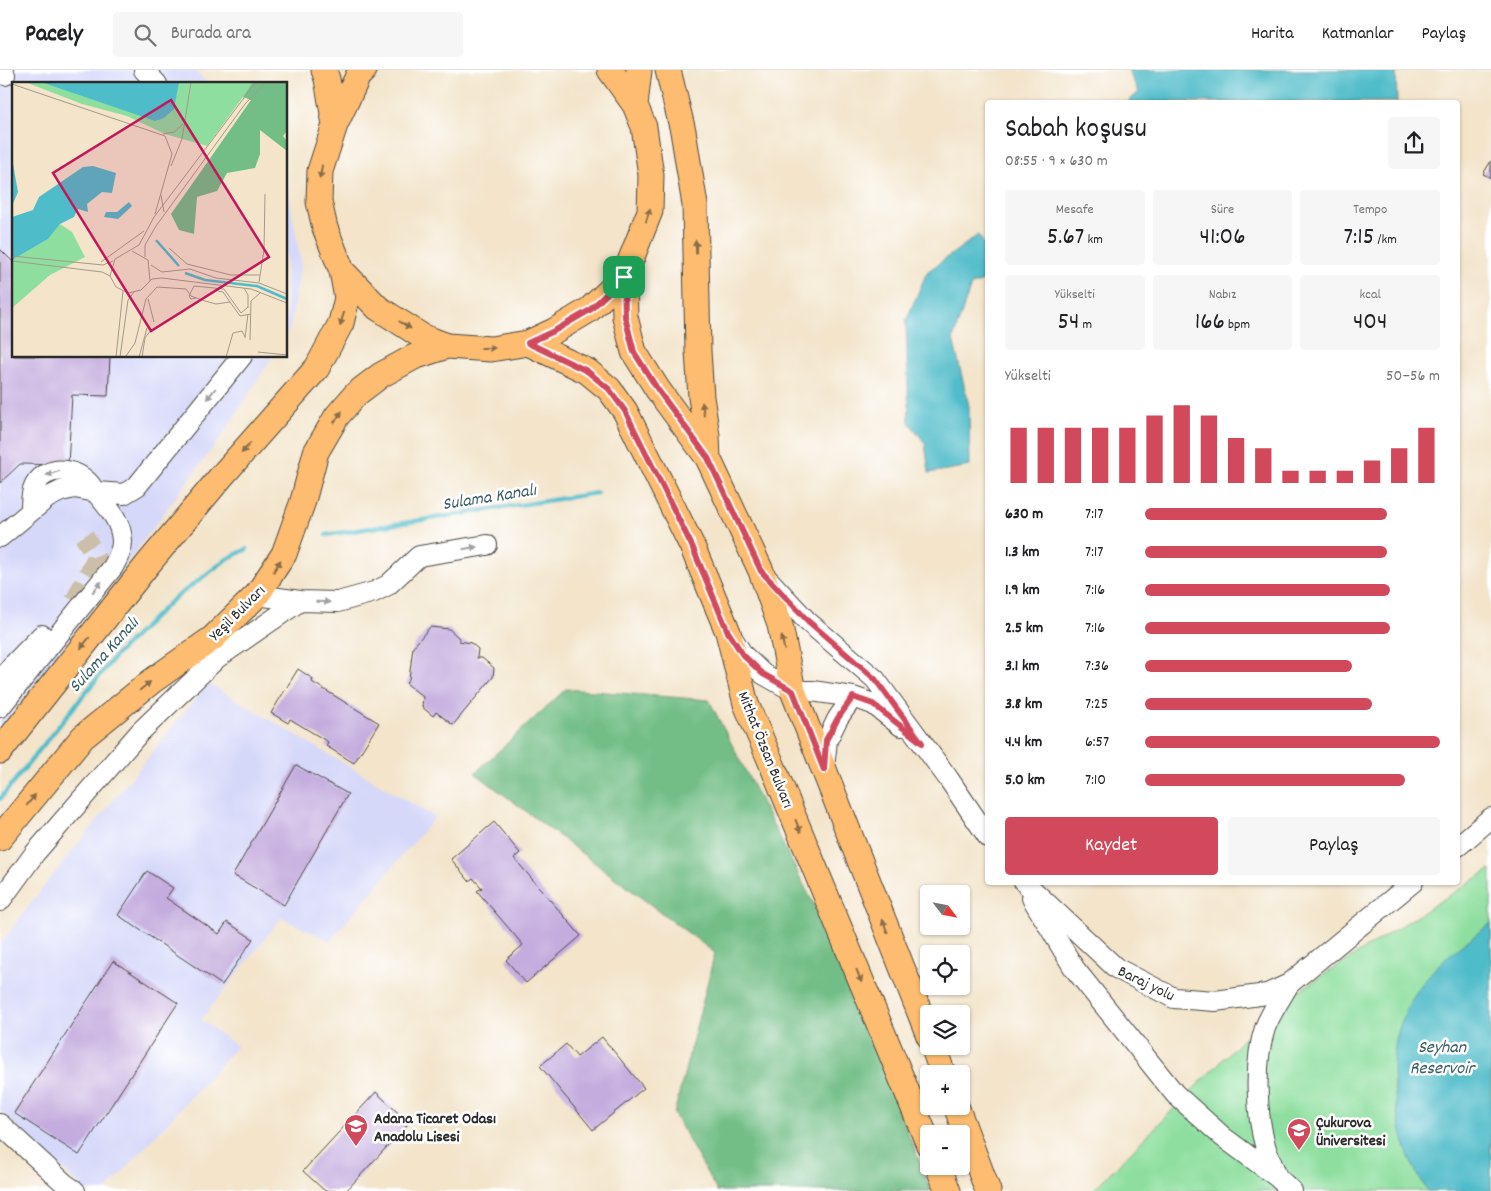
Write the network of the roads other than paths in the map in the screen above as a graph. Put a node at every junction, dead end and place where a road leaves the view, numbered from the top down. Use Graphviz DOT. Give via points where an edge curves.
graph roads {
  1 [pos="144,70"];
  2 [pos="324,70"];
  3 [pos="364,70"];
  4 [pos="610,70"];
  5 [pos="639,70"];
  6 [pos="668,70"];
  7 [pos="155,82"];
  8 [pos="635,105"];
  9 [pos="335,125"];
  10 [pos="342,271"];
  11 [pos="624,277"];
  12 [pos="528,343"];
  13 [pos="448,346"];
  14 [pos="240,358"];
  15 [pos="708,458"];
  16 [pos="96,492"];
  17 [pos="0,537"];
  18 [pos="487,546"];
  19 [pos="761,571"];
  20 [pos="257,595"];
  21 [pos="75,601"];
  22 [pos="300,601"];
  23 [pos="728,632"];
  24 [pos="0,681"];
  25 [pos="793,691"];
  26 [pos="853,697"];
  27 [pos="0,706"];
  28 [pos="922,743"];
  29 [pos="0,751"];
  30 [pos="824,770"];
  31 [pos="1491,818"];
  32 [pos="985,833"];
  33 [pos="0,838"];
  34 [pos="1460,844"];
  35 [pos="1025,885"];
  36 [pos="1026,885"];
  37 [pos="1409,885"];
  38 [pos="0,901"];
  39 [pos="1290,984"];
  40 [pos="920,1013"];
  41 [pos="959,1115"];
  42 [pos="0,1124"];
  43 [pos="921,1125"];
  44 [pos="942,1175"];
  45 [pos="1278,1177"];
  46 [pos="75,1191"];
  47 [pos="948,1191"];
  48 [pos="988,1191"];
  49 [pos="1292,1191"];
  1 -- 7 [label="street"];
  2 -- 9 [label="main road"];
  3 -- 9 [label="main road" via="358,76"];
  4 -- 8 [label="main road"];
  5 -- 8 [label="main road"];
  15 -- 6 [label="main road, one-way" via="698,351 696,205"];
  11 -- 8 [label="main road, one-way" via="650,211 651,176 644,127"];
  9 -- 10 [label="main road, one-way" via="320,172 319,202 325,228"];
  10 -- 13 [label="main road, one-way" via="378,308 423,336"];
  10 -- 29 [label="main road, one-way" via="347,298 341,323 317,368 148,564"];
  11 -- 12 [label="main road" via="590,310"];
  11 -- 15 [label="main road" via="625,317 634,352"];
  13 -- 12 [label="main road, one-way" via="491,349"];
  12 -- 23 [label="main road, Mithat Özsan Bulvarı" via="587,371 609,389 625,411 692,546"];
  20 -- 13 [label="main road, Yeşil Bulvarı, one-way" via="284,554 304,501 316,452 337,416 356,394 380,375 417,356"];
  14 -- 16 [label="street, one-way" via="136,486 124,494"];
  15 -- 19 [label="main road"];
  16 -- 17 [label="street, one-way" via="78,475 54,470 36,483 31,512"];
  27 -- 16 [label="street, one-way" via="114,568 122,542 117,521"];
  22 -- 18 [label="street, one-way" via="338,602 388,585 419,556"];
  25 -- 19 [label="main road, one-way" via="780,625"];
  19 -- 28 [label="street" via="808,621 875,679"];
  20 -- 22 [label="street"];
  33 -- 20 [label="main road, Yeşil Bulvarı, one-way" via="83,737 212,638"];
  21 -- 24 [label="street"];
  22 -- 38 [label="street" via="217,658 140,732 35,853"];
  23 -- 25 [label="street" via="743,655 763,674"];
  23 -- 43 [label="main road, Mithat Özsan Bulvarı, one-way" via="746,704"];
  25 -- 26 [label="street"];
  25 -- 30 [label="main road"];
  26 -- 28 [label="street" via="873,704"];
  26 -- 30 [label="street" via="826,740"];
  28 -- 32 [label="street"];
  40 -- 30 [label="main road, one-way"];
  31 -- 34 [label="street"];
  35 -- 45 [label="street" via="1074,968 1175,1094 1223,1137"];
  36 -- 39 [label="street, Baraj yolu" via="1116,968 1174,998 1215,1002 1267,994"];
  37 -- 39 [label="street, Baraj yolu"];
  39 -- 45 [label="street" via="1265,1028 1258,1069 1260,1116 1266,1148"];
  41 -- 48 [label="main road"];
  42 -- 46 [label="street"];
  44 -- 47 [label="main road"];
  45 -- 49 [label="street"];
}
